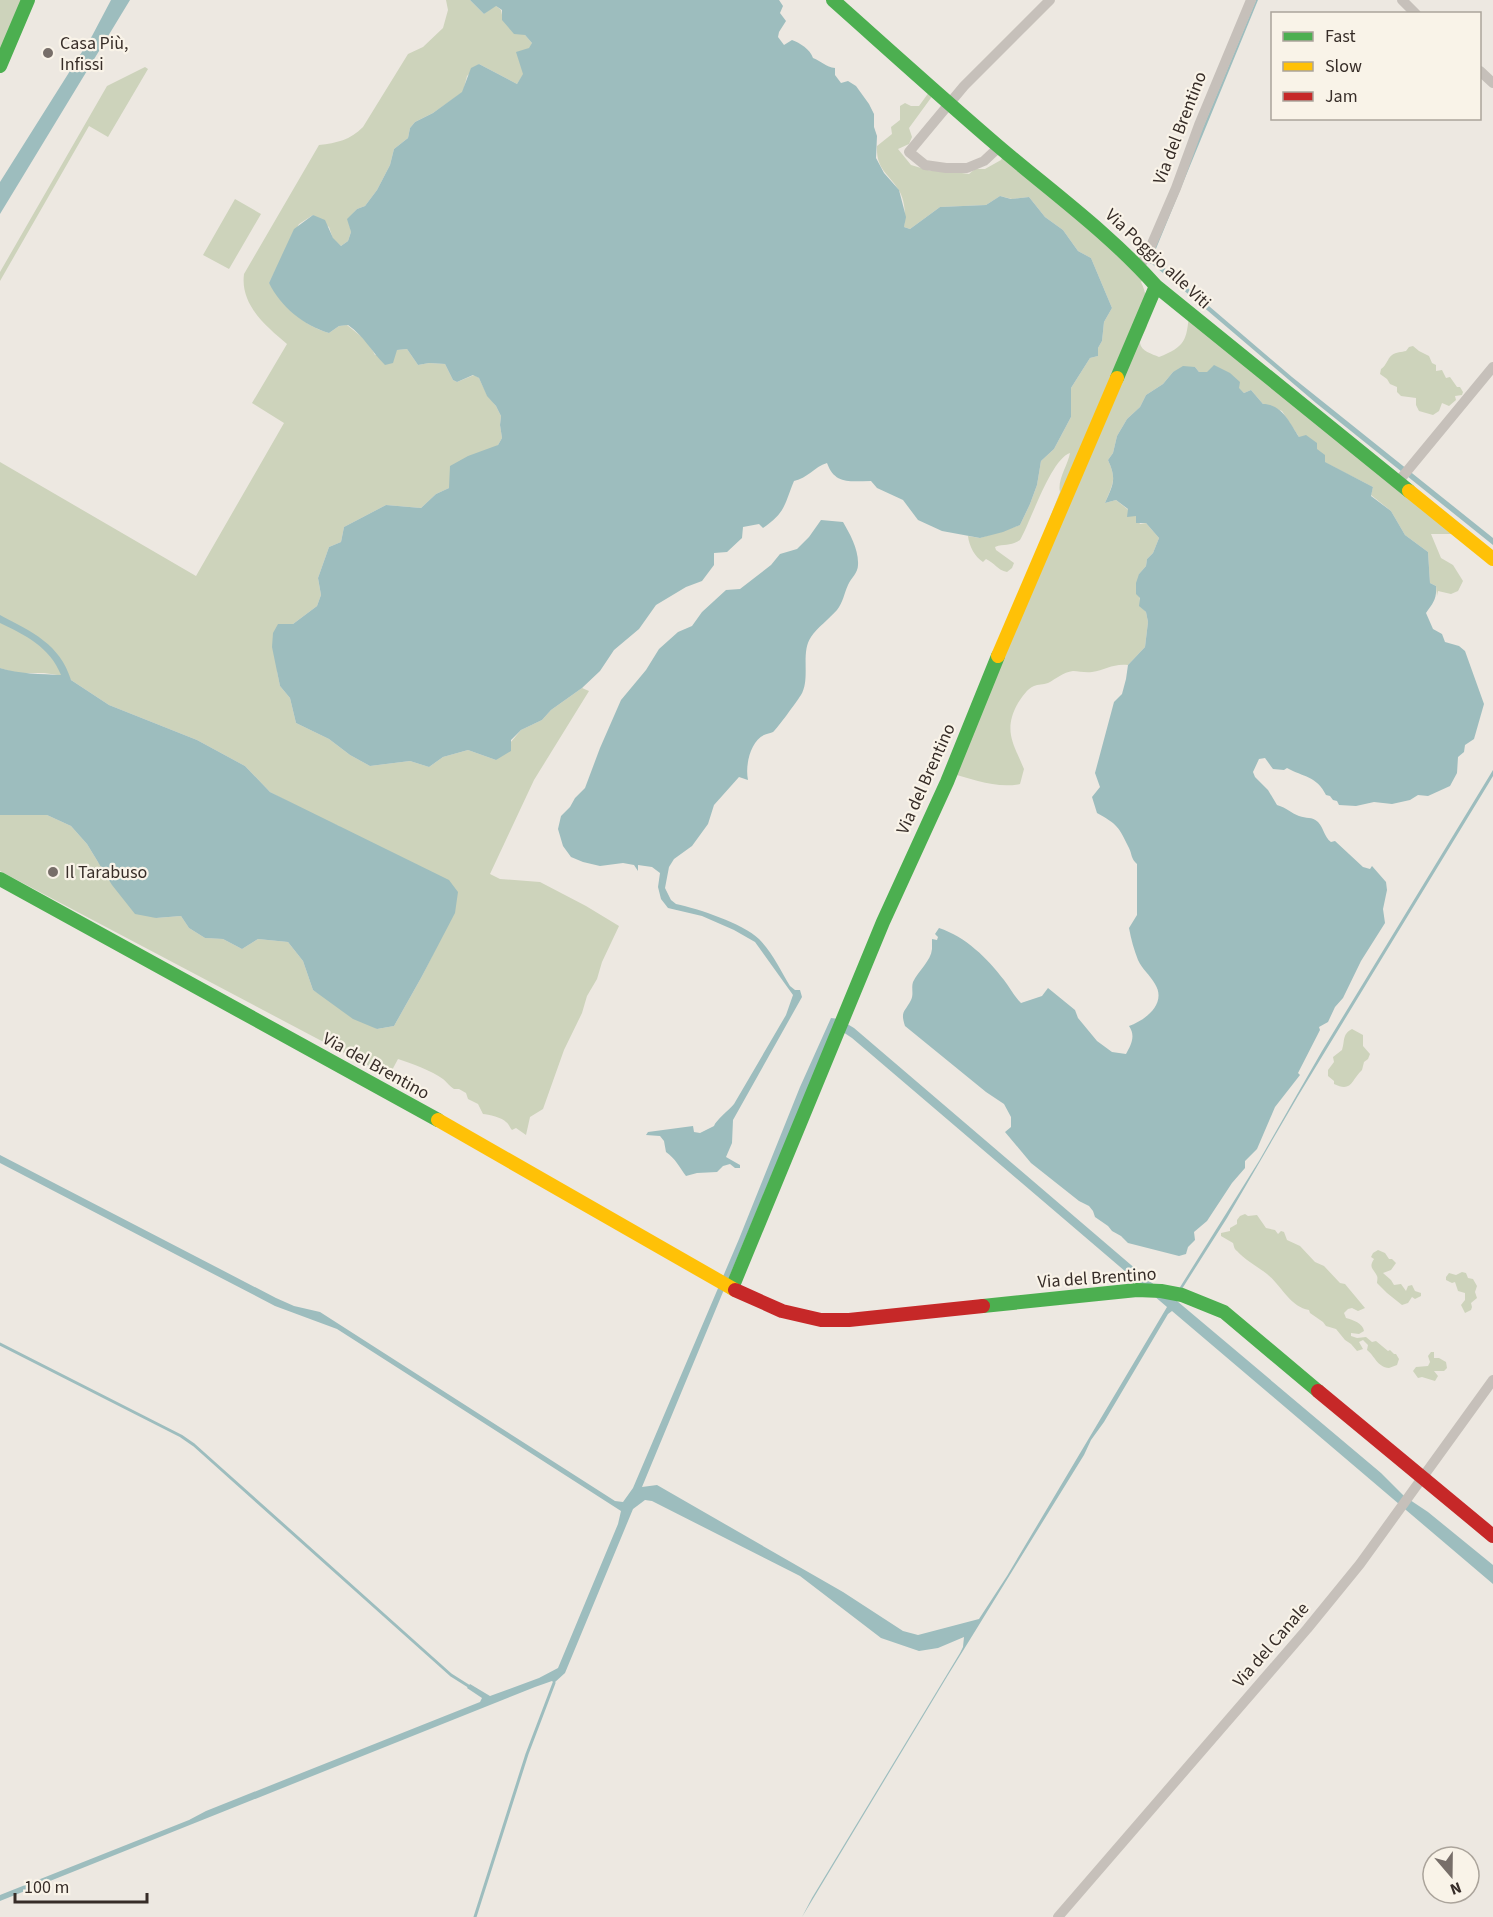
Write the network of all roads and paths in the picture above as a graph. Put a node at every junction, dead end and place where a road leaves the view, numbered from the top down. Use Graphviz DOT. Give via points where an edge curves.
graph roads {
  1 [pos="28,0"];
  2 [pos="833,0"];
  3 [pos="1050,0"];
  4 [pos="1251,0"];
  5 [pos="1402,0"];
  6 [pos="1414,12"];
  7 [pos="0,66"];
  8 [pos="1481,73"];
  9 [pos="1493,83"];
  10 [pos="949,103"];
  11 [pos="999,147"];
  12 [pos="1139,267"];
  13 [pos="1155,286"];
  14 [pos="1493,367"];
  15 [pos="1404,476"];
  16 [pos="1493,559"];
  17 [pos="0,879"];
  18 [pos="726,1285"];
  19 [pos="1493,1380"];
  20 [pos="1422,1478"];
  21 [pos="1493,1536"];
  22 [pos="1058,1917"];
  1 -- 7 [label="street"];
  2 -- 10 [label="street, Via Poggio alle Viti"];
  3 -- 10 [label="street"];
  4 -- 12 [label="street, Via del Brentino" via="1176,188"];
  5 -- 6 [label="street"];
  8 -- 9 [label="street"];
  10 -- 11 [label="street, Via Poggio alle Viti"];
  10 -- 11 [label="street" via="909,152 926,165 967,168 984,161"];
  11 -- 12 [label="street, Via Poggio alle Viti"];
  12 -- 13 [label="street, Via Poggio alle Viti"];
  13 -- 15 [label="street, Via Poggio alle Viti"];
  13 -- 18 [label="street, Via del Brentino" via="947,782"];
  14 -- 15 [label="street"];
  15 -- 16 [label="street, Via Poggio alle Viti"];
  17 -- 18 [label="street, Via del Brentino"];
  18 -- 20 [label="street, Via del Brentino" via="782,1311 820,1320 1137,1290 1161,1290 1199,1299 1224,1312"];
  19 -- 20 [label="street, Via del Canale"];
  20 -- 21 [label="street, Via del Brentino"];
  20 -- 22 [label="street, Via del Canale" via="1307,1629"];
}
